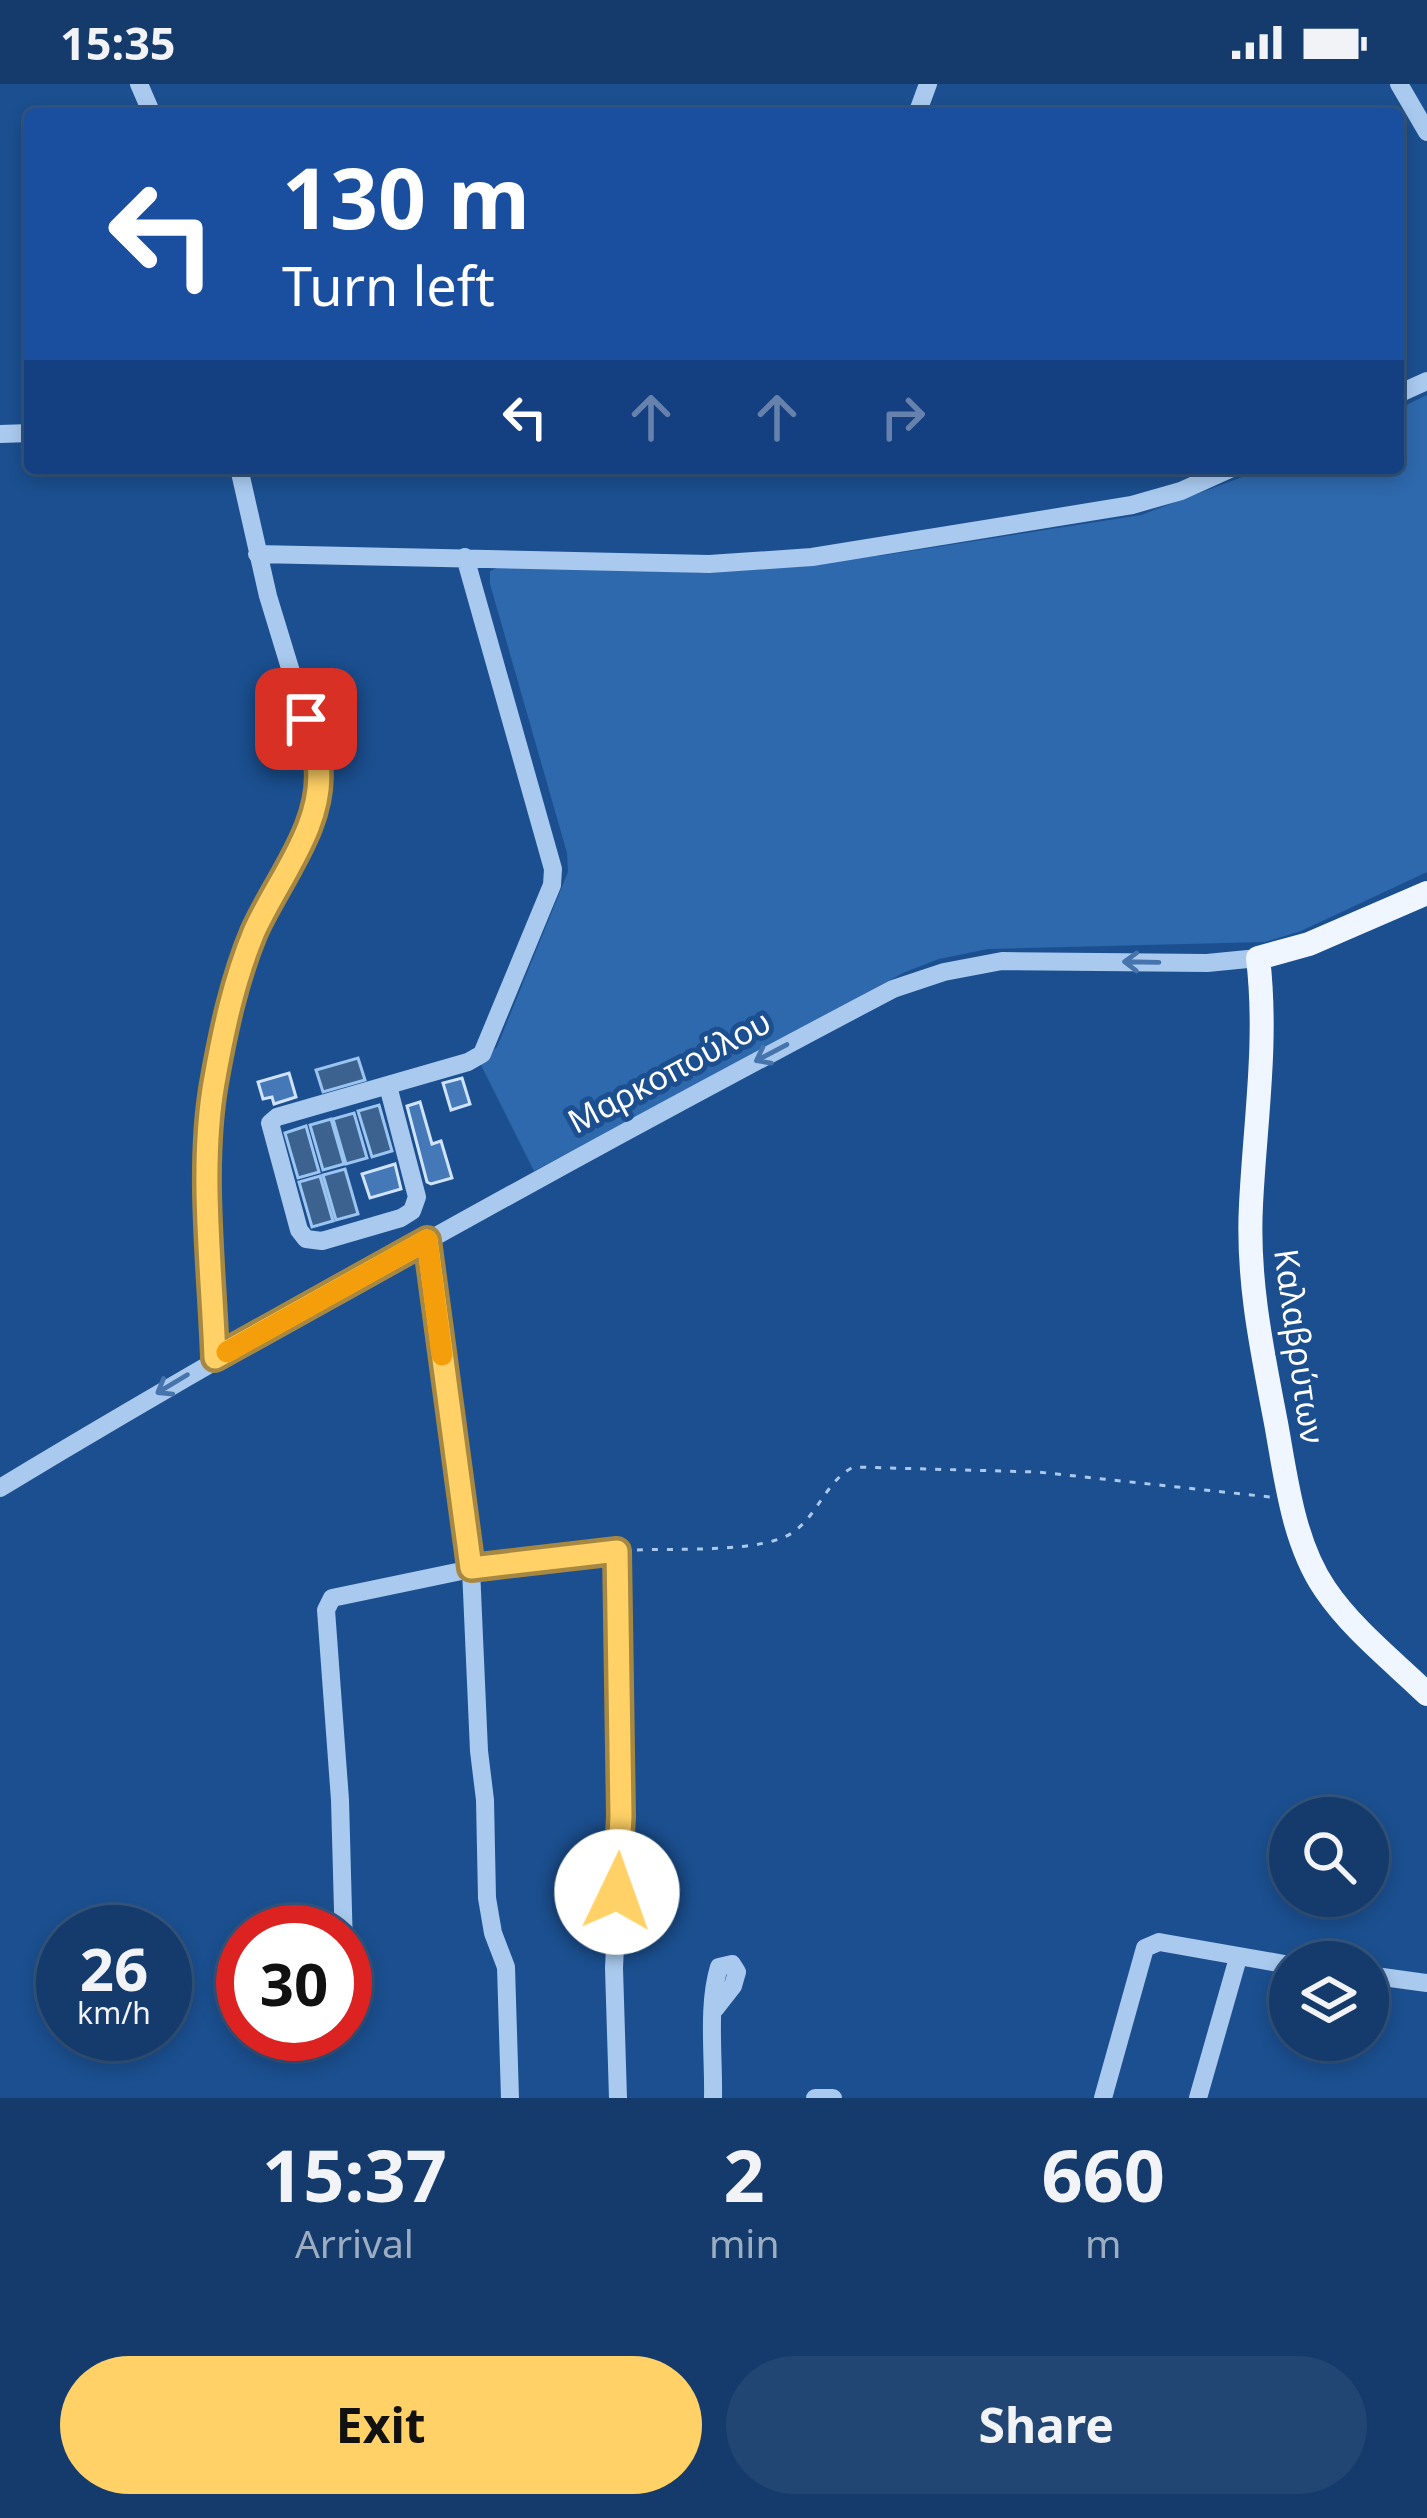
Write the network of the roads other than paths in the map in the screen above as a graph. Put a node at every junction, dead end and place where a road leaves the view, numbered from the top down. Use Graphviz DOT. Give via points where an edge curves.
graph roads {
  1 [pos="1399,84"];
  2 [pos="1427,132"];
  3 [pos="240,474"];
  4 [pos="1219,474"];
  5 [pos="257,554"];
  6 [pos="465,556"];
  7 [pos="1427,893"];
  8 [pos="1258,958"];
  9 [pos="388,1086"];
  10 [pos="427,1240"];
  11 [pos="215,1358"];
  12 [pos="0,1488"];
  13 [pos="471,1568"];
  14 [pos="1427,1694"];
  15 [pos="343,1905"];
  16 [pos="1238,1958"];
  17 [pos="1269,1962"];
  18 [pos="1389,1978"];
  19 [pos="1427,1983"];
  20 [pos="715,2009"];
  21 [pos="510,2098"];
  22 [pos="618,2098"];
  23 [pos="713,2098"];
  24 [pos="815,2098"];
  25 [pos="833,2098"];
  26 [pos="1103,2098"];
  27 [pos="1198,2098"];
  1 -- 2 [label="street"];
  3 -- 5 [label="street"];
  4 -- 6 [label="street" via="1132,505 812,557 709,565"];
  5 -- 6 [label="street"];
  5 -- 11 [label="street" via="318,760 319,788 232,994 213,1088"];
  6 -- 9 [label="street" via="552,885 482,1054"];
  7 -- 8 [label="main road, Μαρκοπούλου"];
  8 -- 10 [label="street, Μαρκοπούλου, one-way" via="1002,961 910,983"];
  8 -- 14 [label="main road, Καλαβρύτων" via="1263,1036 1251,1289 1290,1500 1323,1586"];
  9 -- 9 [label="street" via="270,1123 305,1239 322,1241 412,1210 417,1197"];
  10 -- 11 [label="street, Μαρκοπούλου"];
  10 -- 13 [label="street"];
  11 -- 12 [label="street, Μαρκοπούλου, one-way"];
  13 -- 15 [label="street" via="332,1598 326,1610"];
  13 -- 21 [label="street" via="487,1898 506,1967"];
  13 -- 22 [label="street" via="617,1551"];
  16 -- 17 [label="street"];
  16 -- 26 [label="street" via="1159,1942 1144,1948"];
  16 -- 27 [label="street"];
  18 -- 19 [label="street"];
  20 -- 23 [label="street"];
  24 -- 25 [label="street"];
}
